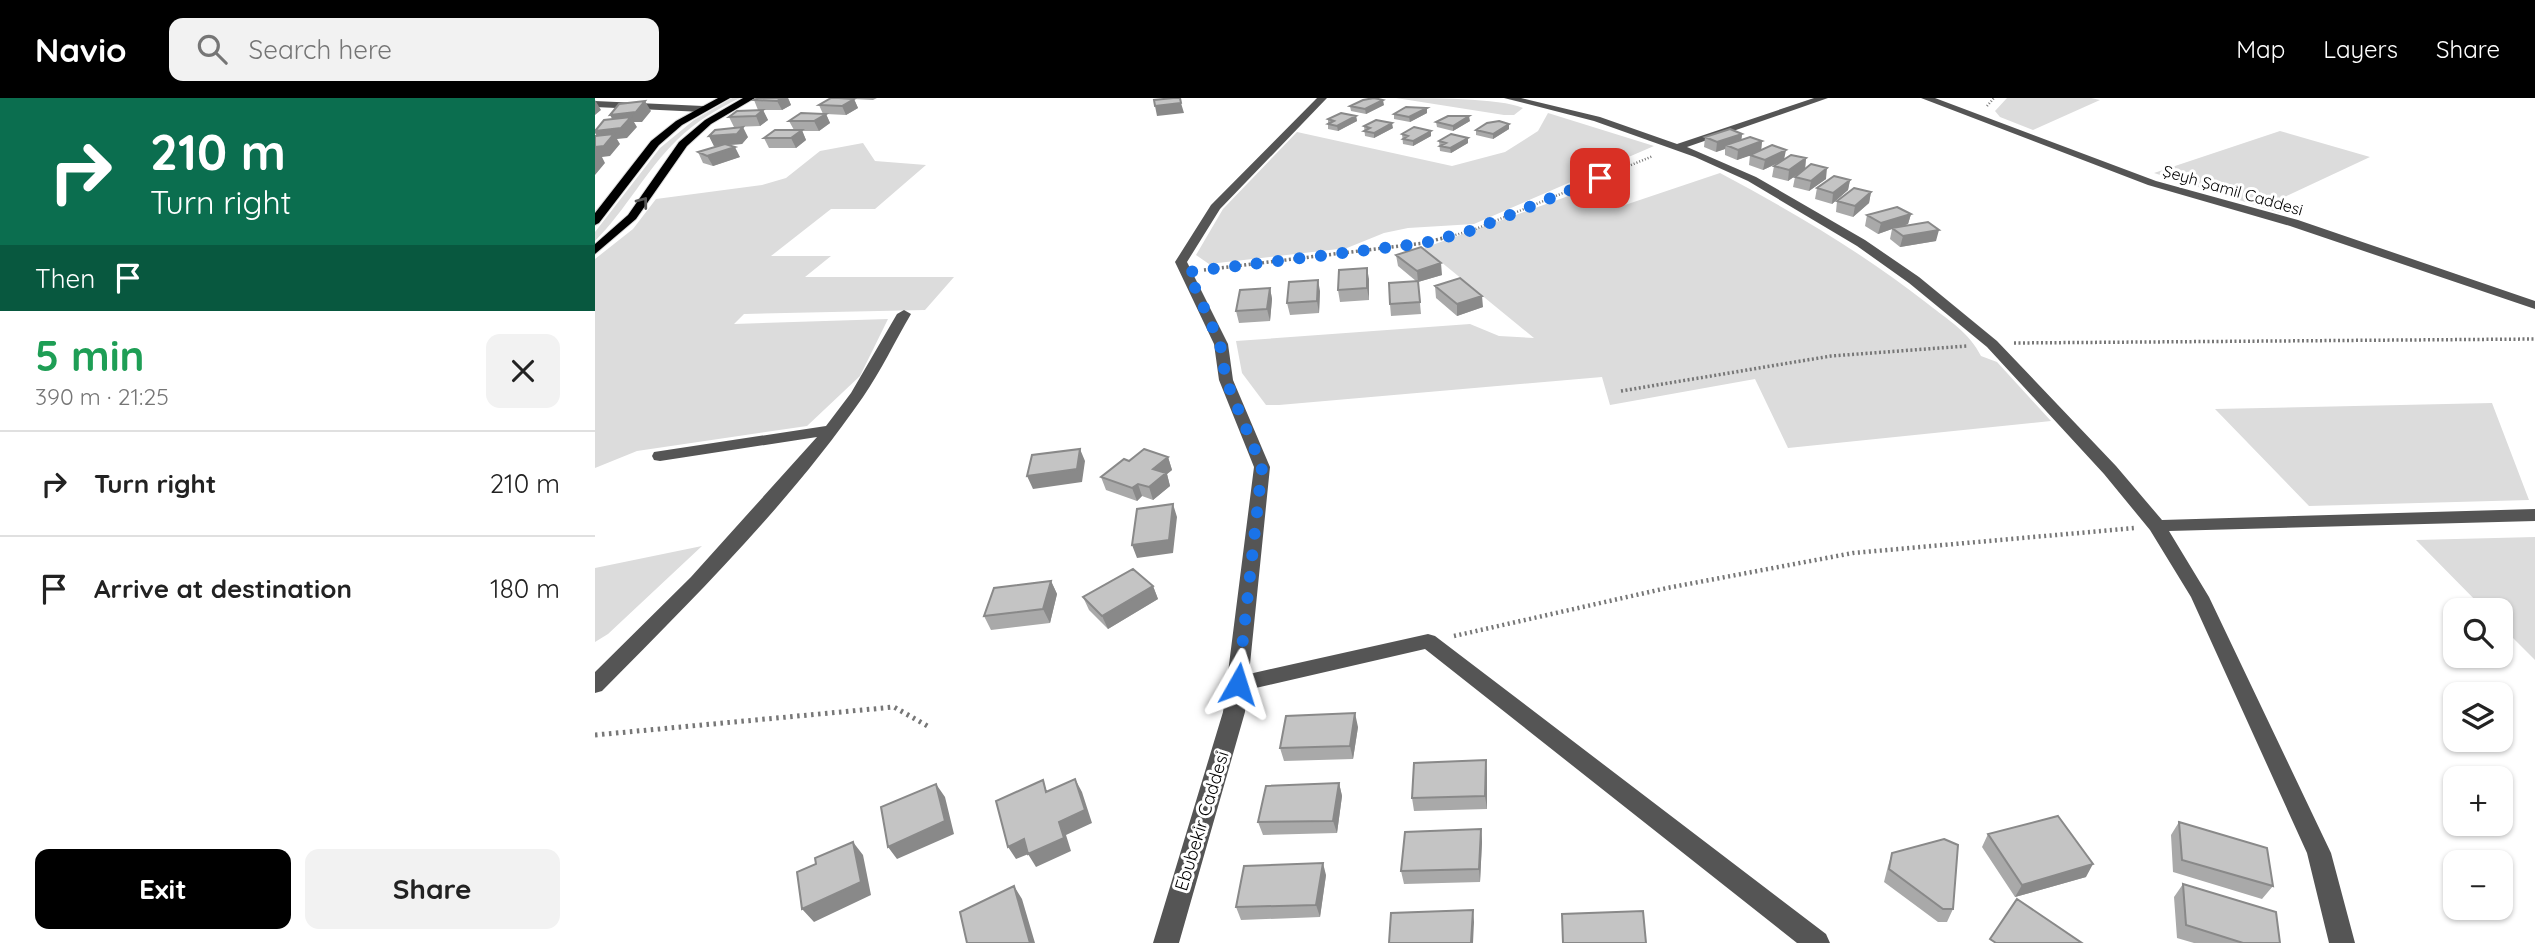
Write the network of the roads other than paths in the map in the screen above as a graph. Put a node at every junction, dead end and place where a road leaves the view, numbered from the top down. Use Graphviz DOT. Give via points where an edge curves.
graph roads {
  1 [pos="725,98"];
  2 [pos="750,98"];
  3 [pos="1322,98"];
  4 [pos="1509,98"];
  5 [pos="1823,98"];
  6 [pos="1926,98"];
  7 [pos="595,104"];
  8 [pos="703,109"];
  9 [pos="1677,146"];
  10 [pos="595,221"];
  11 [pos="595,250"];
  12 [pos="2535,305"];
  13 [pos="904,314"];
  14 [pos="831,430"];
  15 [pos="660,456"];
  16 [pos="2535,515"];
  17 [pos="2157,526"];
  18 [pos="1238,684"];
  19 [pos="595,685"];
  20 [pos="1165,943"];
  21 [pos="1817,943"];
  22 [pos="2342,943"];
  1 -- 8 [label="main road"];
  11 -- 2 [label="main road, one-way" via="632,217 683,144 708,122"];
  3 -- 18 [label="street, Ebubekir Caddesi" via="1215,207 1181,262 1220,344 1226,380 1262,467"];
  4 -- 9 [label="street" via="1597,119"];
  5 -- 9 [label="street"];
  6 -- 12 [label="street, Şeyh Şamil Caddesi" via="2153,183 2294,223"];
  7 -- 8 [label="street"];
  8 -- 10 [label="main road" via="655,143"];
  9 -- 17 [label="street" via="1752,179 1914,280 1992,344"];
  13 -- 14 [label="street" via="858,394"];
  14 -- 15 [label="street"];
  14 -- 19 [label="street" via="698,582"];
  16 -- 17 [label="street"];
  17 -- 22 [label="street" via="2200,597 2319,853"];
  18 -- 20 [label="street, Ebubekir Caddesi" via="1234,712"];
  18 -- 21 [label="street" via="1429,641"];
}
